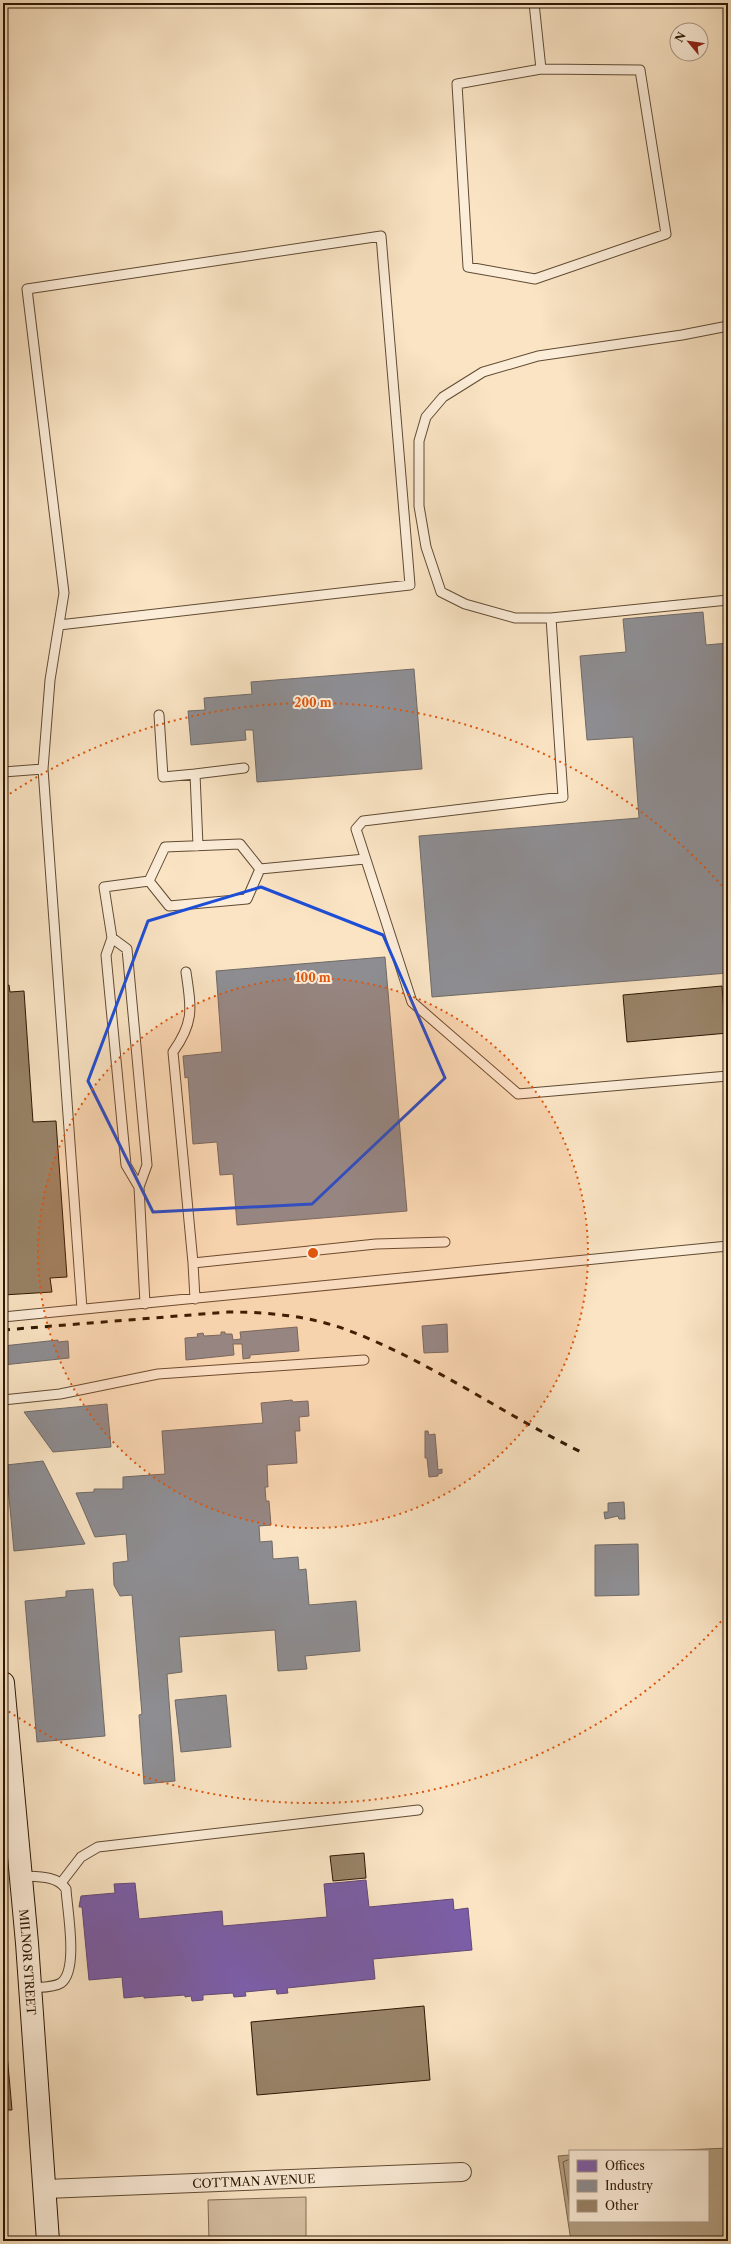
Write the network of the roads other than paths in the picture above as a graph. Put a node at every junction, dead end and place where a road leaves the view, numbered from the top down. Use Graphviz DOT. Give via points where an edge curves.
graph roads {
  1 [pos="534,3"];
  2 [pos="541,69"];
  3 [pos="728,326"];
  4 [pos="728,600"];
  5 [pos="551,618"];
  6 [pos="59,625"];
  7 [pos="159,715"];
  8 [pos="244,768"];
  9 [pos="43,769"];
  10 [pos="3,772"];
  11 [pos="195,774"];
  12 [pos="198,846"];
  13 [pos="365,859"];
  14 [pos="260,869"];
  15 [pos="149,881"];
  16 [pos="112,938"];
  17 [pos="186,972"];
  18 [pos="728,1076"];
  19 [pos="139,1188"];
  20 [pos="445,1242"];
  21 [pos="728,1246"];
  22 [pos="193,1263"];
  23 [pos="194,1300"];
  24 [pos="145,1304"];
  25 [pos="82,1309"];
  26 [pos="3,1317"];
  27 [pos="364,1360"];
  28 [pos="3,1400"];
  29 [pos="3,1683"];
  30 [pos="418,1810"];
  31 [pos="21,1876"];
  32 [pos="62,1883"];
  33 [pos="30,1988"];
  34 [pos="462,2172"];
  35 [pos="46,2189"];
  36 [pos="48,2241"];
  1 -- 2 [label="lane"];
  2 -- 2 [label="lane" via="457,84 468,267 535,279 666,234 640,70"];
  3 -- 5 [label="lane" via="538,356 483,372 444,397 426,417 419,441 419,506 426,547 441,592 464,604 515,618"];
  4 -- 5 [label="lane"];
  5 -- 13 [label="lane" via="563,797 363,821 356,829"];
  6 -- 6 [label="lane" via="64,593 28,289 381,236 410,585"];
  6 -- 9 [label="lane" via="50,680"];
  7 -- 11 [label="lane" via="162,777"];
  8 -- 11 [label="lane"];
  9 -- 10 [label="lane"];
  9 -- 25 [label="lane"];
  11 -- 12 [label="lane"];
  12 -- 14 [label="lane" via="240,844"];
  12 -- 15 [label="lane" via="165,847"];
  13 -- 14 [label="lane"];
  13 -- 18 [label="lane" via="412,1002 518,1094"];
  14 -- 15 [label="lane" via="247,899 169,906"];
  15 -- 16 [label="lane" via="104,887"];
  16 -- 19 [label="lane" via="106,955 126,1165"];
  16 -- 19 [label="lane" via="127,949 147,1165"];
  17 -- 22 [label="lane" via="191,1009 185,1035 173,1052"];
  19 -- 24 [label="lane"];
  20 -- 22 [label="lane" via="376,1244"];
  21 -- 23 [label="lane"];
  22 -- 23 [label="lane"];
  23 -- 24 [label="lane"];
  24 -- 25 [label="lane"];
  25 -- 26 [label="lane"];
  27 -- 28 [label="lane" via="158,1374 60,1394"];
  29 -- 31 [label="main road, MILNOR STREET"];
  30 -- 32 [label="lane" via="98,1847 81,1857"];
  31 -- 32 [label="lane" via="52,1878"];
  31 -- 33 [label="main road, MILNOR STREET"];
  32 -- 33 [label="lane" via="66,1889 71,1956 68,1973 61,1983"];
  33 -- 35 [label="main road, MILNOR STREET"];
  34 -- 35 [label="street, COTTMAN AVENUE"];
  35 -- 36 [label="main road, MILNOR STREET"];
}
